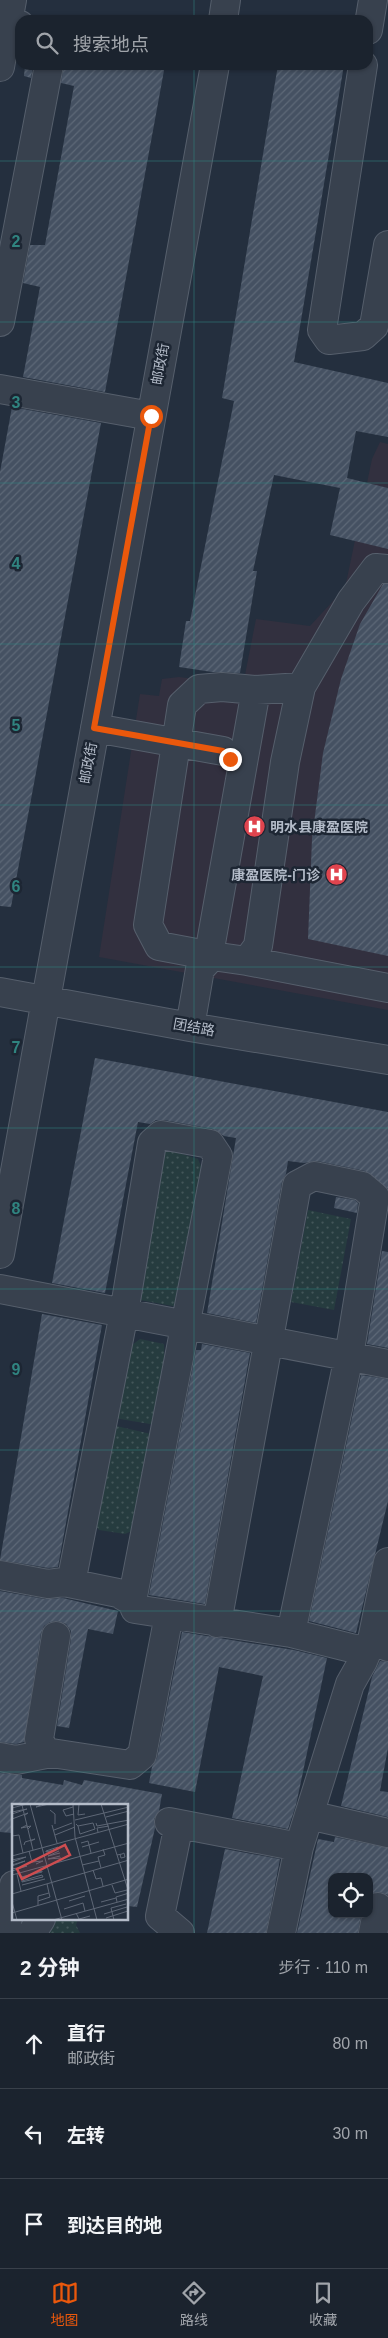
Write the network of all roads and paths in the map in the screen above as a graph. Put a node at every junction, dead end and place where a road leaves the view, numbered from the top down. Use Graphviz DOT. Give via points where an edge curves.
graph roads {
  1 [pos="12,0"];
  2 [pos="226,0"];
  3 [pos="373,0"];
  4 [pos="224,15"];
  5 [pos="370,15"];
  6 [pos="13,29"];
  7 [pos="0,67"];
  8 [pos="48,70"];
  9 [pos="214,70"];
  10 [pos="362,70"];
  11 [pos="388,245"];
  12 [pos="0,322"];
  13 [pos="0,389"];
  14 [pos="151,416"];
  15 [pos="388,569"];
  16 [pos="301,687"];
  17 [pos="256,690"];
  18 [pos="94,728"];
  19 [pos="175,743"];
  20 [pos="235,753"];
  21 [pos="285,762"];
  22 [pos="212,956"];
  23 [pos="248,961"];
  24 [pos="388,988"];
  25 [pos="0,992"];
  26 [pos="45,1000"];
  27 [pos="190,1027"];
  28 [pos="388,1060"];
  29 [pos="0,1248"];
  30 [pos="0,1254"];
  31 [pos="0,1289"];
  32 [pos="124,1313"];
  33 [pos="187,1325"];
  34 [pos="269,1341"];
  35 [pos="349,1356"];
  36 [pos="388,1364"];
  37 [pos="388,1562"];
  38 [pos="0,1575"];
  39 [pos="71,1584"];
  40 [pos="132,1601"];
  41 [pos="169,1615"];
  42 [pos="217,1623"];
  43 [pos="291,1633"];
  44 [pos="56,1636"];
  45 [pos="376,1645"];
  46 [pos="51,1752"];
  47 [pos="0,1757"];
  48 [pos="309,1816"];
  49 [pos="388,1833"];
  50 [pos="299,1847"];
  51 [pos="12,1896"];
  52 [pos="40,1920"];
  53 [pos="5,1933"];
  54 [pos="32,1933"];
  55 [pos="180,1933"];
  56 [pos="281,1933"];
  1 -- 6 [label="street"];
  2 -- 4 [label="street"];
  3 -- 5 [label="street"];
  6 -- 7 [label="street"];
  8 -- 12 [label="street"];
  9 -- 14 [label="street, 邮政街"];
  10 -- 11 [label="street" via="322,330 329,340 363,336 374,326"];
  13 -- 14 [label="street"];
  14 -- 18 [label="street, 邮政街"];
  15 -- 16 [label="street" via="376,568 351,601"];
  16 -- 17 [label="street"];
  16 -- 21 [label="street"];
  17 -- 19 [label="street" via="199,689 182,705"];
  17 -- 20 [label="street"];
  18 -- 19 [label="street"];
  18 -- 26 [label="street, 邮政街"];
  19 -- 20 [label="street"];
  19 -- 22 [label="street" via="148,925 159,946"];
  20 -- 21 [label="street"];
  20 -- 22 [label="street"];
  21 -- 23 [label="street" via="258,946"];
  22 -- 23 [label="street"];
  22 -- 27 [label="street" via="200,969"];
  23 -- 24 [label="street"];
  25 -- 26 [label="street, 团结路"];
  26 -- 27 [label="street, 团结路"];
  26 -- 29 [label="street, 邮政街"];
  27 -- 28 [label="street, 团结路"];
  29 -- 30 [label="street, 邮政街"];
  31 -- 32 [label="street"];
  32 -- 33 [label="street"];
  32 -- 33 [label="street" via="152,1143 161,1135 200,1142 210,1144 218,1156"];
  32 -- 39 [label="street"];
  33 -- 34 [label="street"];
  33 -- 40 [label="street"];
  34 -- 35 [label="street"];
  34 -- 35 [label="street" via="297,1185 314,1176 362,1186 374,1196"];
  34 -- 42 [label="street"];
  35 -- 36 [label="street"];
  35 -- 43 [label="street"];
  37 -- 45 [label="street"];
  38 -- 39 [label="street" via="48,1584"];
  39 -- 40 [label="street" via="118,1593"];
  40 -- 41 [label="street" via="135,1609"];
  41 -- 42 [label="street"];
  41 -- 46 [label="street" via="142,1755 130,1765"];
  42 -- 43 [label="street"];
  43 -- 45 [label="street" via="355,1649"];
  44 -- 46 [label="street" via="39,1739 45,1752"];
  45 -- 48 [label="street" via="350,1684"];
  46 -- 47 [label="street" via="16,1760"];
  48 -- 49 [label="street"];
  48 -- 50 [label="street"];
  50 -- 55 [label="street" via="174,1823 160,1916"];
  50 -- 56 [label="street"];
  51 -- 53 [label="street"];
  52 -- 54 [label="street"];
}
